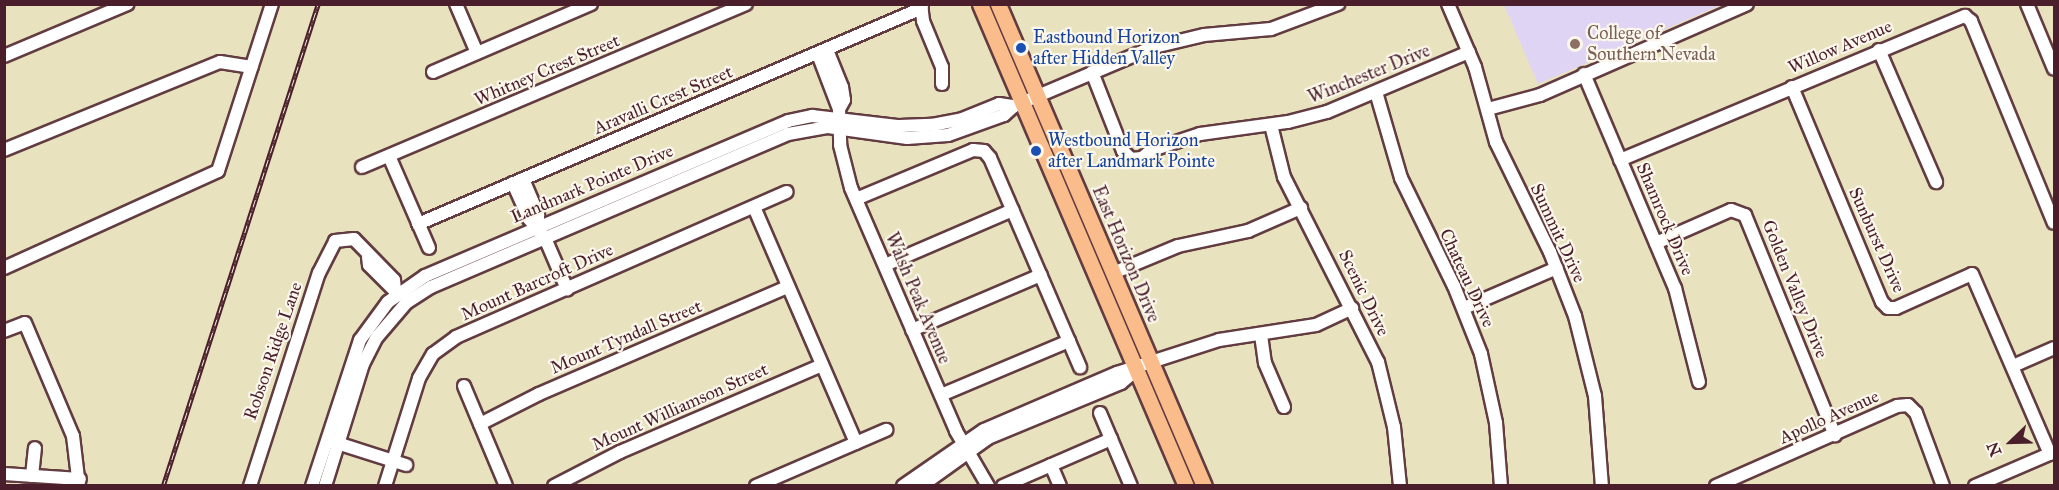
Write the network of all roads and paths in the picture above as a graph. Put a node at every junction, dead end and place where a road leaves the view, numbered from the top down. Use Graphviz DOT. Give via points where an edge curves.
graph roads {
  1 [pos="128,4"];
  2 [pos="272,4"];
  3 [pos="456,4"];
  4 [pos="591,4"];
  5 [pos="746,4"];
  6 [pos="980,4"];
  7 [pos="998,4"];
  8 [pos="1338,4"];
  9 [pos="1448,4"];
  10 [pos="1747,4"];
  11 [pos="2027,4"];
  12 [pos="921,6"];
  13 [pos="1879,50"];
  14 [pos="477,52"];
  15 [pos="823,52"];
  16 [pos="1469,52"];
  17 [pos="4,56"];
  18 [pos="252,67"];
  19 [pos="2055,69"];
  20 [pos="433,72"];
  21 [pos="1092,72"];
  22 [pos="1584,74"];
  23 [pos="942,84"];
  24 [pos="1792,87"];
  25 [pos="1376,92"];
  26 [pos="1037,96"];
  27 [pos="1018,104"];
  28 [pos="1488,109"];
  29 [pos="839,118"];
  30 [pos="1271,125"];
  31 [pos="4,150"];
  32 [pos="389,156"];
  33 [pos="1620,160"];
  34 [pos="362,167"];
  35 [pos="518,181"];
  36 [pos="1936,182"];
  37 [pos="787,192"];
  38 [pos="856,199"];
  39 [pos="754,207"];
  40 [pos="1301,208"];
  41 [pos="1013,210"];
  42 [pos="2055,223"];
  43 [pos="418,224"];
  44 [pos="538,227"];
  45 [pos="545,238"];
  46 [pos="1656,243"];
  47 [pos="429,248"];
  48 [pos="885,265"];
  49 [pos="4,268"];
  50 [pos="1557,268"];
  51 [pos="1113,273"];
  52 [pos="1041,275"];
  53 [pos="788,287"];
  54 [pos="567,289"];
  55 [pos="399,295"];
  56 [pos="1352,308"];
  57 [pos="1464,308"];
  58 [pos="912,330"];
  59 [pos="4,331"];
  60 [pos="1261,334"];
  61 [pos="1069,341"];
  62 [pos="2055,348"];
  63 [pos="1152,363"];
  64 [pos="822,365"];
  65 [pos="2013,366"];
  66 [pos="1080,367"];
  67 [pos="1136,370"];
  68 [pos="1699,382"];
  69 [pos="464,386"];
  70 [pos="941,395"];
  71 [pos="1284,406"];
  72 [pos="1100,412"];
  73 [pos="480,424"];
  74 [pos="886,430"];
  75 [pos="1835,435"];
  76 [pos="1111,439"];
  77 [pos="333,442"];
  78 [pos="856,442"];
  79 [pos="966,446"];
  80 [pos="35,448"];
  81 [pos="2052,453"];
  82 [pos="393,461"];
  83 [pos="406,465"];
  84 [pos="1051,465"];
  85 [pos="4,474"];
  86 [pos="32,476"];
  87 [pos="79,482"];
  88 [pos="1992,482"];
  89 [pos="250,486"];
  90 [pos="312,486"];
  91 [pos="325,486"];
  92 [pos="385,486"];
  93 [pos="506,486"];
  94 [pos="554,486"];
  95 [pos="756,486"];
  96 [pos="903,486"];
  97 [pos="921,486"];
  98 [pos="988,486"];
  99 [pos="1003,486"];
  100 [pos="1060,486"];
  101 [pos="1131,486"];
  102 [pos="1186,486"];
  103 [pos="1204,486"];
  104 [pos="1400,486"];
  105 [pos="1501,486"];
  106 [pos="1602,486"];
  107 [pos="1716,486"];
  108 [pos="1943,486"];
  109 [pos="1975,486"];
  1 -- 17 [label="street"];
  2 -- 18 [label="street"];
  3 -- 14 [label="street"];
  4 -- 14 [label="street"];
  5 -- 32 [label="street, Whitney Crest Street"];
  6 -- 27 [label="main road, East Horizon Drive"];
  7 -- 26 [label="main road, East Horizon Drive"];
  8 -- 21 [label="street, Landmark Pointe Drive" via="1271,29 1204,35 1162,44"];
  9 -- 16 [label="street, Summit Drive"];
  10 -- 22 [label="street"];
  11 -- 19 [label="street"];
  12 -- 15 [label="street, Aravalli Crest Street"];
  12 -- 23 [label="street" via="942,67"];
  13 -- 24 [label="street, Willow Avenue"];
  13 -- 36 [label="street"];
  13 -- 42 [label="street, Willow Avenue" via="1956,16 1971,21"];
  14 -- 20 [label="street"];
  15 -- 29 [label="street, Walsh Peak Avenue" via="842,87 844,100"];
  15 -- 35 [label="street, Aravalli Crest Street"];
  16 -- 25 [label="street, Winchester Drive"];
  16 -- 28 [label="street, Summit Drive"];
  18 -- 31 [label="street" via="220,62"];
  18 -- 49 [label="street" via="218,171"];
  21 -- 26 [label="street, Landmark Pointe Drive"];
  21 -- 30 [label="street, Winchester Drive" via="1123,151 1131,159 1200,134"];
  22 -- 28 [label="street" via="1540,95"];
  22 -- 33 [label="street, Shamrock Drive"];
  24 -- 33 [label="street, Willow Avenue"];
  24 -- 65 [label="street, Sunburst Drive" via="1882,302 1888,308 1896,308 1972,274"];
  25 -- 30 [label="street, Winchester Drive" via="1327,112"];
  25 -- 57 [label="street, Chateau Drive" via="1406,192"];
  26 -- 27 [label="street, Landmark Pointe Drive"];
  26 -- 51 [label="main road, East Horizon Drive"];
  27 -- 29 [label="street, Landmark Pointe Drive" via="999,104 962,119 932,125 899,126"];
  27 -- 67 [label="main road, East Horizon Drive"];
  28 -- 50 [label="street, Summit Drive" via="1501,155"];
  29 -- 38 [label="street, Walsh Peak Avenue" via="845,167"];
  29 -- 44 [label="street, Landmark Pointe Drive" via="812,116 771,127"];
  29 -- 45 [label="street, Landmark Pointe Drive" via="779,138"];
  30 -- 40 [label="street, Scenic Drive" via="1279,163"];
  32 -- 34 [label="street, Whitney Crest Street"];
  32 -- 43 [label="street"];
  33 -- 46 [label="street, Shamrock Drive"];
  35 -- 43 [label="street, Aravalli Crest Street"];
  35 -- 44 [label="street" via="529,219"];
  37 -- 39 [label="street, Mount Barcroft Drive"];
  38 -- 41 [label="street" via="973,150 990,158"];
  38 -- 48 [label="street, Walsh Peak Avenue"];
  39 -- 53 [label="street"];
  39 -- 54 [label="street, Mount Barcroft Drive"];
  40 -- 51 [label="street" via="1248,231 1178,246"];
  40 -- 56 [label="street, Scenic Drive"];
  41 -- 48 [label="street"];
  41 -- 52 [label="street"];
  43 -- 47 [label="street"];
  44 -- 45 [label="street"];
  44 -- 55 [label="street, Landmark Pointe Drive" via="425,276"];
  45 -- 54 [label="street"];
  45 -- 55 [label="street, Landmark Pointe Drive" via="431,287"];
  46 -- 68 [label="street, Shamrock Drive" via="1684,314"];
  46 -- 75 [label="street, Golden Valley Drive" via="1731,210 1745,215"];
  48 -- 58 [label="street, Walsh Peak Avenue"];
  50 -- 57 [label="street"];
  50 -- 106 [label="street, Summit Drive" via="1590,374"];
  51 -- 63 [label="main road, East Horizon Drive"];
  52 -- 58 [label="street"];
  52 -- 61 [label="street"];
  53 -- 64 [label="street"];
  53 -- 73 [label="street, Mount Tyndall Street" via="539,394"];
  54 -- 82 [label="street, Mount Barcroft Drive" via="456,337 433,354 419,378"];
  55 -- 77 [label="street, Landmark Pointe Drive" via="363,364"];
  55 -- 89 [label="street, Robson Ridge Lane" via="369,265 368,257 354,239 335,241 319,273"];
  56 -- 60 [label="street" via="1316,325"];
  56 -- 104 [label="street, Scenic Drive" via="1378,362 1390,403"];
  57 -- 105 [label="street, Chateau Drive" via="1492,399"];
  58 -- 70 [label="street, Walsh Peak Avenue"];
  59 -- 87 [label="street" via="25,323 73,436"];
  60 -- 63 [label="street" via="1220,340"];
  60 -- 71 [label="street" via="1265,363"];
  61 -- 66 [label="street"];
  61 -- 70 [label="street"];
  62 -- 65 [label="street"];
  63 -- 67 [label="street"];
  63 -- 103 [label="main road, East Horizon Drive"];
  64 -- 78 [label="street"];
  64 -- 94 [label="street, Mount Williamson Street" via="620,452"];
  65 -- 81 [label="street, Sunburst Drive"];
  67 -- 79 [label="street" via="1096,382"];
  67 -- 102 [label="main road, East Horizon Drive"];
  69 -- 73 [label="street"];
  70 -- 79 [label="street, Walsh Peak Avenue"];
  72 -- 76 [label="street"];
  73 -- 93 [label="street"];
  74 -- 78 [label="street"];
  75 -- 107 [label="street, Apollo Avenue"];
  75 -- 108 [label="street, Apollo Avenue" via="1897,406 1908,405 1916,413"];
  76 -- 84 [label="street"];
  76 -- 101 [label="street"];
  77 -- 82 [label="street"];
  77 -- 90 [label="street, Landmark Pointe Drive"];
  77 -- 91 [label="street, Landmark Pointe Drive"];
  78 -- 95 [label="street"];
  79 -- 96 [label="street"];
  79 -- 97 [label="street"];
  79 -- 98 [label="street, Walsh Peak Avenue"];
  80 -- 86 [label="street"];
  81 -- 88 [label="street"];
  82 -- 83 [label="street"];
  82 -- 92 [label="street, Mount Barcroft Drive"];
  84 -- 99 [label="street"];
  84 -- 100 [label="street"];
  85 -- 86 [label="street"];
  86 -- 87 [label="street"];
  88 -- 109 [label="street"];
}
